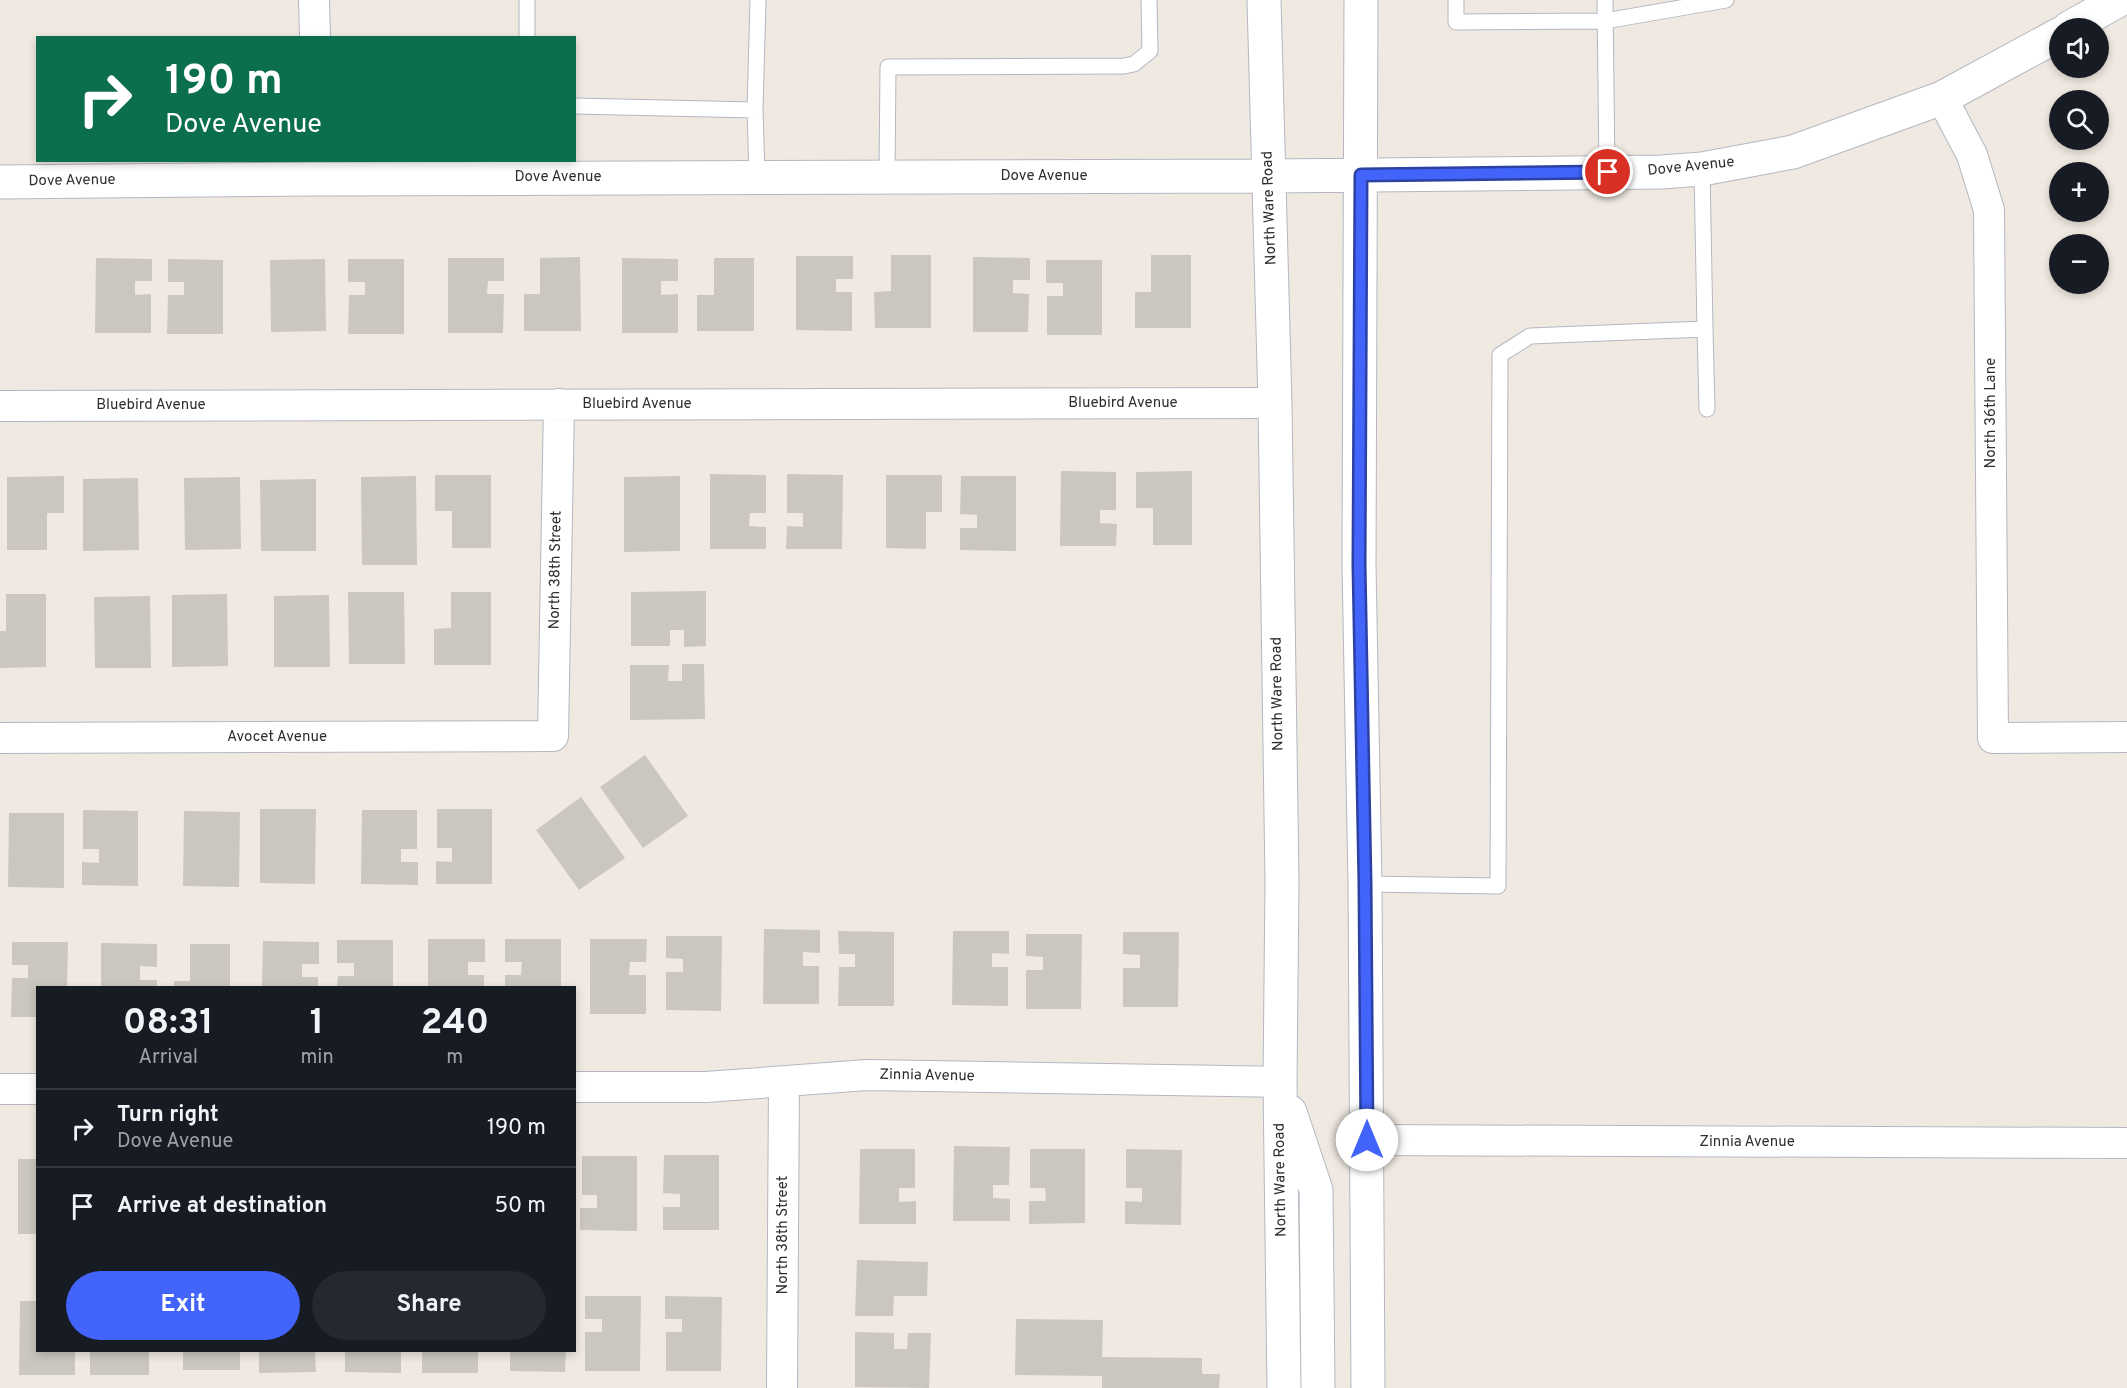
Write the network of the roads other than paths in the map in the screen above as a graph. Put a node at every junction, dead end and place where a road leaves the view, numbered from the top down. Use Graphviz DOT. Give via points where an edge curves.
graph roads {
  1 [pos="314,0"];
  2 [pos="527,0"];
  3 [pos="758,0"];
  4 [pos="1149,0"];
  5 [pos="1264,0"];
  6 [pos="1361,0"];
  7 [pos="1456,0"];
  8 [pos="1605,0"];
  9 [pos="1726,0"];
  10 [pos="2119,0"];
  11 [pos="2087,18"];
  12 [pos="1605,21"];
  13 [pos="315,36"];
  14 [pos="527,36"];
  15 [pos="2049,40"];
  16 [pos="1942,98"];
  17 [pos="576,106"];
  18 [pos="755,111"];
  19 [pos="527,169"];
  20 [pos="1702,169"];
  21 [pos="317,170"];
  22 [pos="1608,172"];
  23 [pos="1361,175"];
  24 [pos="757,176"];
  25 [pos="1269,176"];
  26 [pos="887,177"];
  27 [pos="0,182"];
  28 [pos="1705,329"];
  29 [pos="1275,403"];
  30 [pos="559,404"];
  31 [pos="0,406"];
  32 [pos="1707,409"];
  33 [pos="553,736"];
  34 [pos="2127,737"];
  35 [pos="0,738"];
  36 [pos="1365,884"];
  37 [pos="784,1082"];
  38 [pos="1280,1082"];
  39 [pos="576,1087"];
  40 [pos="0,1089"];
  41 [pos="36,1089"];
  42 [pos="1367,1140"];
  43 [pos="2127,1143"];
  44 [pos="782,1388"];
  45 [pos="1284,1388"];
  46 [pos="1318,1388"];
  47 [pos="1368,1388"];
  1 -- 13 [label="street"];
  2 -- 14 [label="lane"];
  3 -- 18 [label="lane"];
  4 -- 26 [label="lane" via="1150,51 1134,64 888,67"];
  5 -- 25 [label="main road, North Ware Road"];
  6 -- 23 [label="main road"];
  7 -- 12 [label="lane" via="1456,22"];
  8 -- 12 [label="lane"];
  9 -- 12 [label="lane"];
  10 -- 11 [label="main road"];
  12 -- 22 [label="lane"];
  15 -- 16 [label="main road, Dove Avenue"];
  16 -- 20 [label="main road, Dove Avenue" via="1793,152"];
  16 -- 34 [label="street, North 36th Lane" via="1972,155 1989,210 1993,738"];
  17 -- 18 [label="lane"];
  18 -- 24 [label="lane"];
  19 -- 21 [label="main road, Dove Avenue"];
  19 -- 24 [label="main road, Dove Avenue"];
  20 -- 22 [label="main road, Dove Avenue"];
  20 -- 28 [label="lane"];
  21 -- 27 [label="main road, Dove Avenue"];
  22 -- 23 [label="main road, Dove Avenue"];
  23 -- 25 [label="main road, Dove Avenue"];
  23 -- 36 [label="main road" via="1359,565"];
  24 -- 26 [label="main road, Dove Avenue"];
  25 -- 26 [label="main road, Dove Avenue"];
  25 -- 29 [label="main road, North Ware Road"];
  28 -- 32 [label="lane"];
  28 -- 36 [label="lane" via="1530,336 1500,355 1498,886"];
  29 -- 30 [label="street, Bluebird Avenue"];
  29 -- 38 [label="main road, North Ware Road" via="1282,882"];
  30 -- 31 [label="street, Bluebird Avenue"];
  30 -- 33 [label="street, North 38th Street"];
  33 -- 35 [label="street, Avocet Avenue"];
  36 -- 42 [label="main road"];
  37 -- 38 [label="street, Zinnia Avenue" via="867,1075"];
  37 -- 39 [label="street, Zinnia Avenue" via="706,1087"];
  37 -- 44 [label="street, North 38th Street"];
  38 -- 45 [label="main road, North Ware Road"];
  38 -- 46 [label="main road" via="1316,1190"];
  40 -- 41 [label="street"];
  42 -- 43 [label="street, Zinnia Avenue"];
  42 -- 47 [label="main road"];
}
